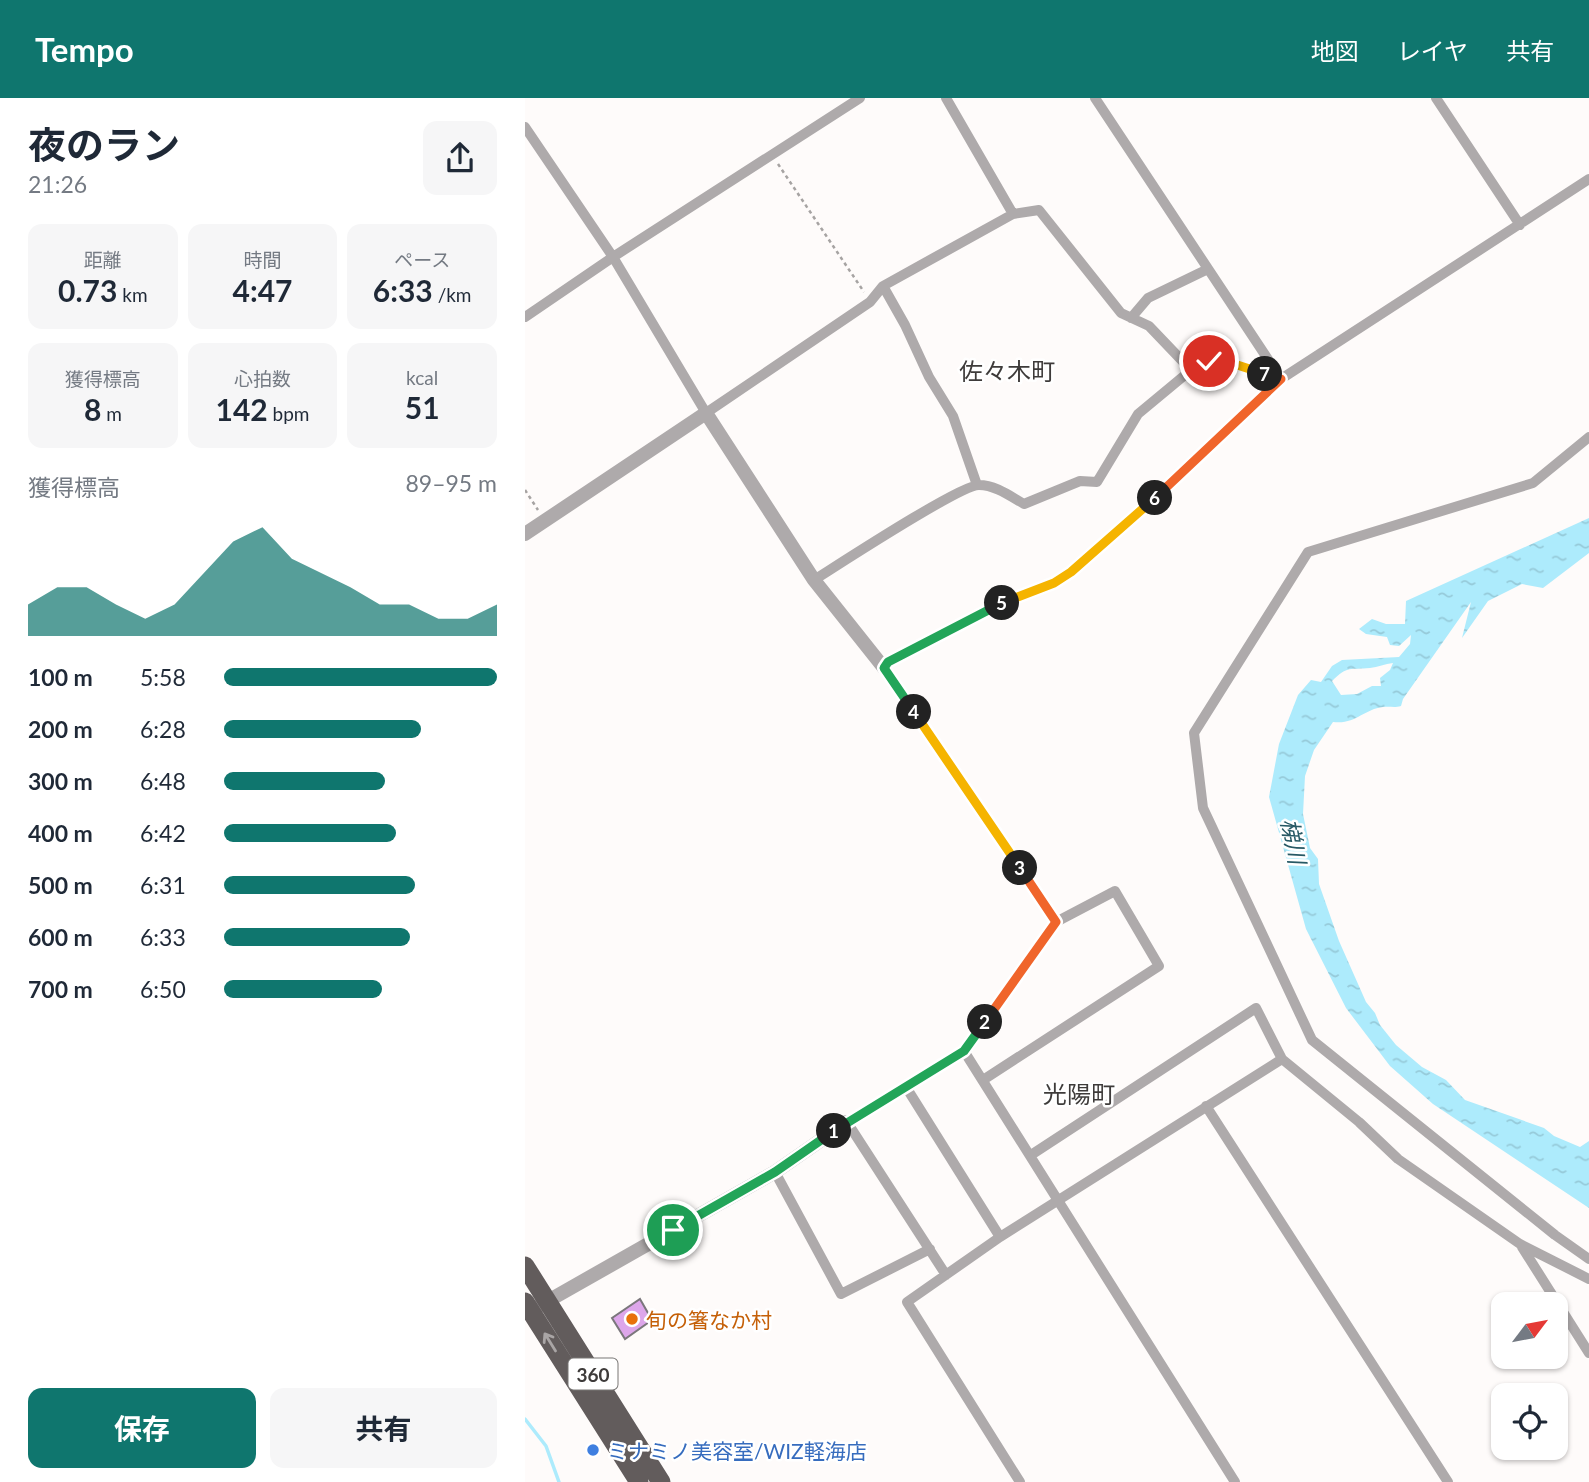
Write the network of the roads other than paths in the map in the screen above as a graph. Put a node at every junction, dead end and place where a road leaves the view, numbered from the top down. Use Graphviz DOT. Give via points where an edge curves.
graph roads {
  1 [pos="946,98"];
  2 [pos="1095,98"];
  3 [pos="1436,98"];
  4 [pos="855,99"];
  5 [pos="525,127"];
  6 [pos="1589,178"];
  7 [pos="1013,214"];
  8 [pos="1520,225"];
  9 [pos="613,257"];
  10 [pos="1208,269"];
  11 [pos="883,286"];
  12 [pos="525,317"];
  13 [pos="1131,318"];
  14 [pos="1191,370"];
  15 [pos="1281,379"];
  16 [pos="706,413"];
  17 [pos="1589,437"];
  18 [pos="977,485"];
  19 [pos="525,534"];
  20 [pos="814,580"];
  21 [pos="884,668"];
  22 [pos="1056,922"];
  23 [pos="964,1051"];
  24 [pos="1282,1059"];
  25 [pos="983,1080"];
  26 [pos="906,1087"];
  27 [pos="1206,1106"];
  28 [pos="847,1122"];
  29 [pos="1031,1155"];
  30 [pos="775,1172"];
  31 [pos="1059,1202"];
  32 [pos="1000,1237"];
  33 [pos="1520,1244"];
  34 [pos="930,1249"];
  35 [pos="1589,1259"];
  36 [pos="525,1266"];
  37 [pos="946,1275"];
  38 [pos="1589,1279"];
  39 [pos="532,1307"];
  40 [pos="1589,1353"];
  41 [pos="639,1482"];
  42 [pos="661,1482"];
  43 [pos="1020,1482"];
  44 [pos="1235,1482"];
  45 [pos="1448,1482"];
  1 -- 7 [label="street"];
  2 -- 10 [label="street"];
  3 -- 8 [label="street"];
  4 -- 9 [label="street"];
  5 -- 9 [label="street"];
  6 -- 8 [label="street"];
  7 -- 11 [label="street"];
  7 -- 13 [label="street" via="1039,210 1121,313"];
  8 -- 15 [label="street"];
  9 -- 12 [label="street"];
  9 -- 16 [label="street"];
  10 -- 13 [label="street" via="1148,298"];
  10 -- 15 [label="street"];
  11 -- 16 [label="street" via="870,302"];
  11 -- 18 [label="street" via="953,416"];
  13 -- 14 [label="street" via="1149,326"];
  14 -- 15 [label="street" via="1215,360 1225,361"];
  14 -- 18 [label="street" via="1138,414 1097,482 1080,481 1024,503"];
  15 -- 21 [label="street" via="1071,572 888,662"];
  16 -- 19 [label="street"];
  16 -- 20 [label="street"];
  17 -- 35 [label="street" via="1533,482 1308,552 1193,733 1203,808 1312,1040"];
  18 -- 20 [label="street"];
  20 -- 21 [label="street"];
  21 -- 22 [label="street"];
  22 -- 23 [label="street"];
  22 -- 25 [label="street" via="1115,891 1159,966"];
  23 -- 25 [label="street"];
  23 -- 26 [label="street"];
  24 -- 27 [label="street"];
  24 -- 29 [label="street" via="1256,1008"];
  24 -- 33 [label="street" via="1398,1160"];
  25 -- 29 [label="street"];
  26 -- 28 [label="street"];
  26 -- 32 [label="street"];
  27 -- 31 [label="street"];
  27 -- 45 [label="street"];
  28 -- 30 [label="street"];
  28 -- 34 [label="street"];
  29 -- 31 [label="street"];
  30 -- 34 [label="street" via="841,1294"];
  30 -- 39 [label="street"];
  31 -- 32 [label="street"];
  31 -- 44 [label="street"];
  32 -- 37 [label="street"];
  33 -- 38 [label="street"];
  33 -- 40 [label="street"];
  34 -- 37 [label="street"];
  36 -- 39 [label="highway, 360"];
  37 -- 43 [label="street" via="907,1302"];
  41 -- 39 [label="highway, 360, one-way"];
  39 -- 42 [label="highway, 360"];
}
